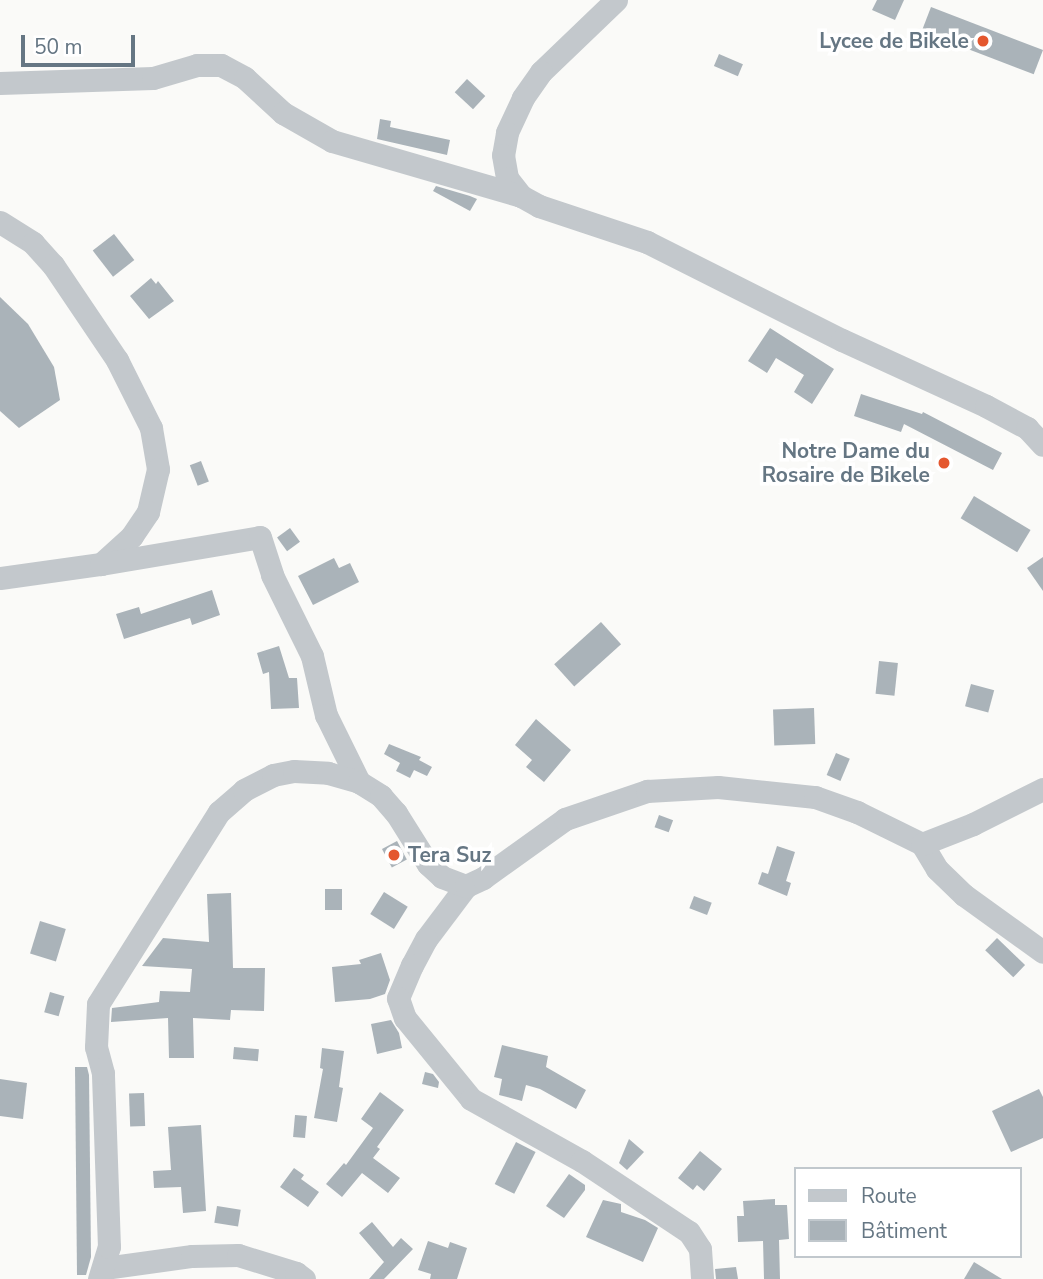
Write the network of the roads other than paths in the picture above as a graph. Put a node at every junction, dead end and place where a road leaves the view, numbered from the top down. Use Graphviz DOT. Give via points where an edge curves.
graph roads {
  1 [pos="616,0"];
  2 [pos="0,83"];
  3 [pos="521,196"];
  4 [pos="0,222"];
  5 [pos="1043,445"];
  6 [pos="101,564"];
  7 [pos="0,578"];
  8 [pos="359,782"];
  9 [pos="1043,789"];
  10 [pos="922,844"];
  11 [pos="466,886"];
  12 [pos="1043,952"];
  13 [pos="102,1273"];
  14 [pos="304,1279"];
  15 [pos="702,1279"];
  1 -- 3 [label="street" via="541,72 523,98 507,133 503,155 507,178"];
  2 -- 3 [label="street" via="153,78 197,65 221,65 245,78 283,113 332,141"];
  3 -- 5 [label="street" via="647,242 986,406 1027,428"];
  4 -- 6 [label="street" via="33,243 53,265 117,360 151,428 158,469 148,512 132,536"];
  6 -- 7 [label="street"];
  6 -- 8 [label="street" via="260,537 272,575 312,656 326,715"];
  8 -- 11 [label="street" via="396,813 428,864 442,877"];
  8 -- 13 [label="street" via="328,773 294,771 273,775 244,790 219,812 98,1004 96,1047 103,1073 108,1247"];
  9 -- 10 [label="street"];
  10 -- 11 [label="street" via="858,812 815,797 768,790 677,787 647,791 565,819"];
  10 -- 12 [label="street" via="937,869 964,895"];
  11 -- 15 [label="street" via="412,965 398,998 405,1018 471,1099 582,1161 689,1232 700,1249"];
  13 -- 14 [label="street" via="192,1256 238,1255"];
}
